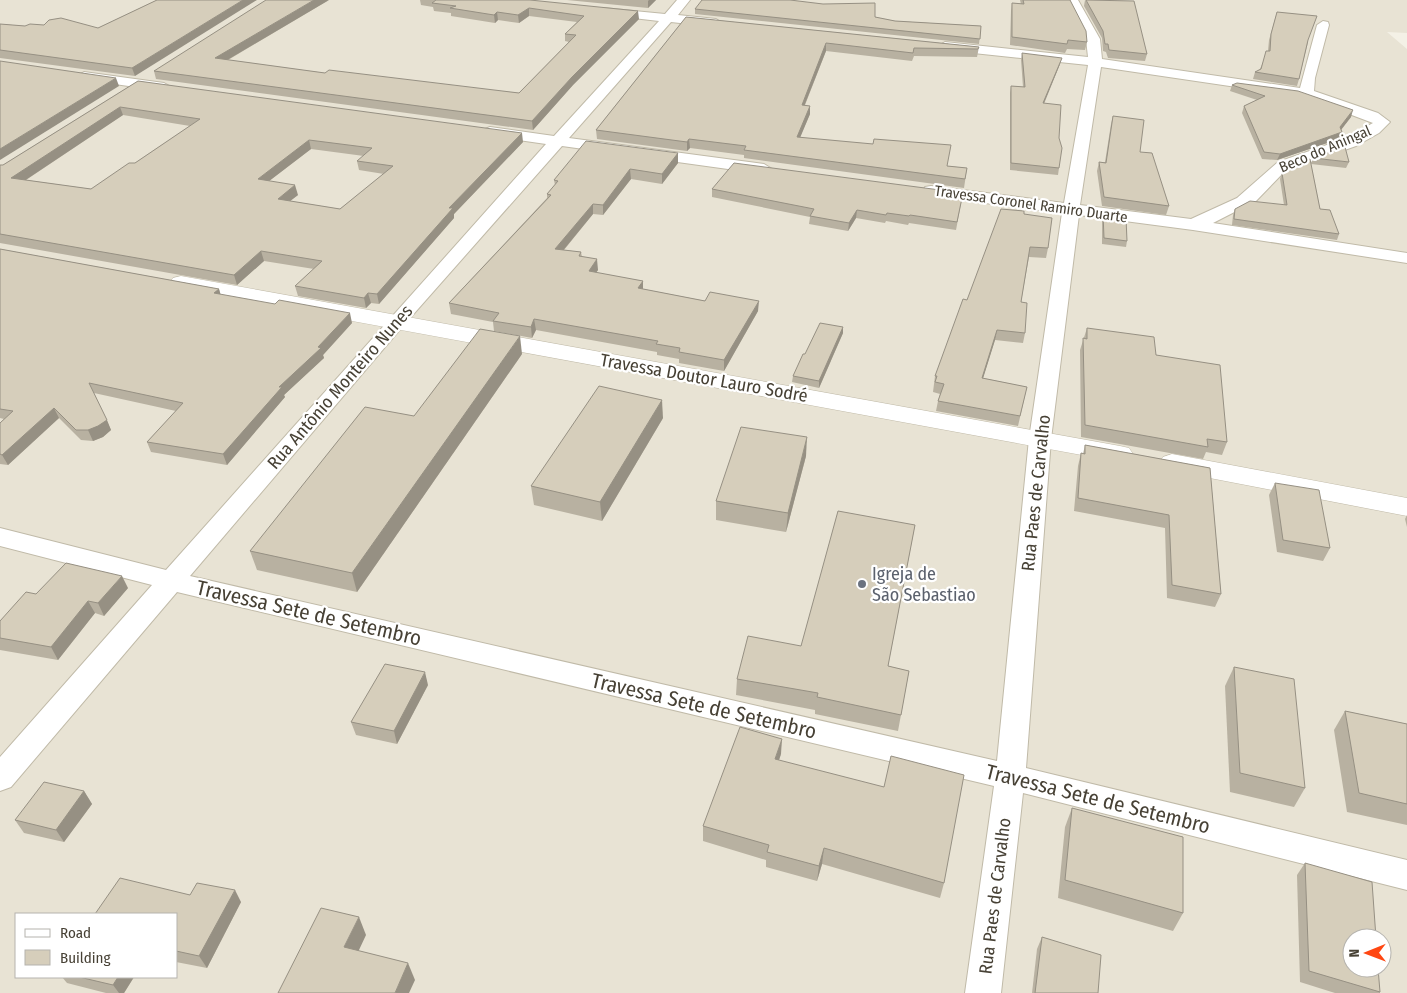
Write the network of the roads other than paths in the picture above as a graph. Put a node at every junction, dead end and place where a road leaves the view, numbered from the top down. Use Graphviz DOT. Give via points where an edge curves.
graph roads {
  1 [pos="684,0"];
  2 [pos="1072,0"];
  3 [pos="590,9"];
  4 [pos="666,17"];
  5 [pos="725,24"];
  6 [pos="1323,25"];
  7 [pos="929,45"];
  8 [pos="1094,62"];
  9 [pos="69,73"];
  10 [pos="154,73"];
  11 [pos="138,84"];
  12 [pos="177,89"];
  13 [pos="1307,93"];
  14 [pos="121,94"];
  15 [pos="471,129"];
  16 [pos="559,141"];
  17 [pos="776,170"];
  18 [pos="913,189"];
  19 [pos="1071,210"];
  20 [pos="1193,225"];
  21 [pos="1407,258"];
  22 [pos="163,280"];
  23 [pos="396,322"];
  24 [pos="1040,439"];
  25 [pos="1407,506"];
  26 [pos="0,537"];
  27 [pos="172,581"];
  28 [pos="1010,777"];
  29 [pos="0,778"];
  30 [pos="1407,875"];
  31 [pos="983,993"];
  1 -- 4 [label="street, Rua Antônio Monteiro Nunes"];
  2 -- 8 [label="street, Rua Paes de Carvalho" via="1093,39"];
  3 -- 4 [label="street"];
  4 -- 5 [label="street"];
  4 -- 16 [label="street, Rua Antônio Monteiro Nunes"];
  6 -- 13 [label="street"];
  7 -- 8 [label="street"];
  8 -- 13 [label="street"];
  8 -- 19 [label="street, Rua Paes de Carvalho"];
  9 -- 11 [label="street"];
  10 -- 11 [label="street"];
  11 -- 12 [label="street"];
  11 -- 14 [label="street"];
  13 -- 20 [label="street, Beco do Aningal" via="1382,122 1355,140 1271,172 1257,191 1240,203"];
  15 -- 16 [label="street"];
  16 -- 17 [label="street"];
  16 -- 23 [label="street, Rua Antônio Monteiro Nunes"];
  18 -- 19 [label="street, Travessa Coronel Ramiro Duarte"];
  19 -- 20 [label="street, Travessa Coronel Ramiro Duarte"];
  19 -- 24 [label="street, Rua Paes de Carvalho"];
  20 -- 21 [label="street, Travessa Coronel Ramiro Duarte"];
  22 -- 23 [label="street, Travessa Doutor Lauro Sodré"];
  23 -- 24 [label="street, Travessa Doutor Lauro Sodré"];
  23 -- 27 [label="street, Rua Antônio Monteiro Nunes"];
  24 -- 25 [label="street, Travessa Doutor Lauro Sodré"];
  24 -- 28 [label="street, Rua Paes de Carvalho"];
  26 -- 27 [label="street, Travessa Sete de Setembro"];
  27 -- 28 [label="street, Travessa Sete de Setembro"];
  27 -- 29 [label="street, Rua Antônio Monteiro Nunes"];
  28 -- 30 [label="street, Travessa Sete de Setembro"];
  28 -- 31 [label="street, Rua Paes de Carvalho"];
}
